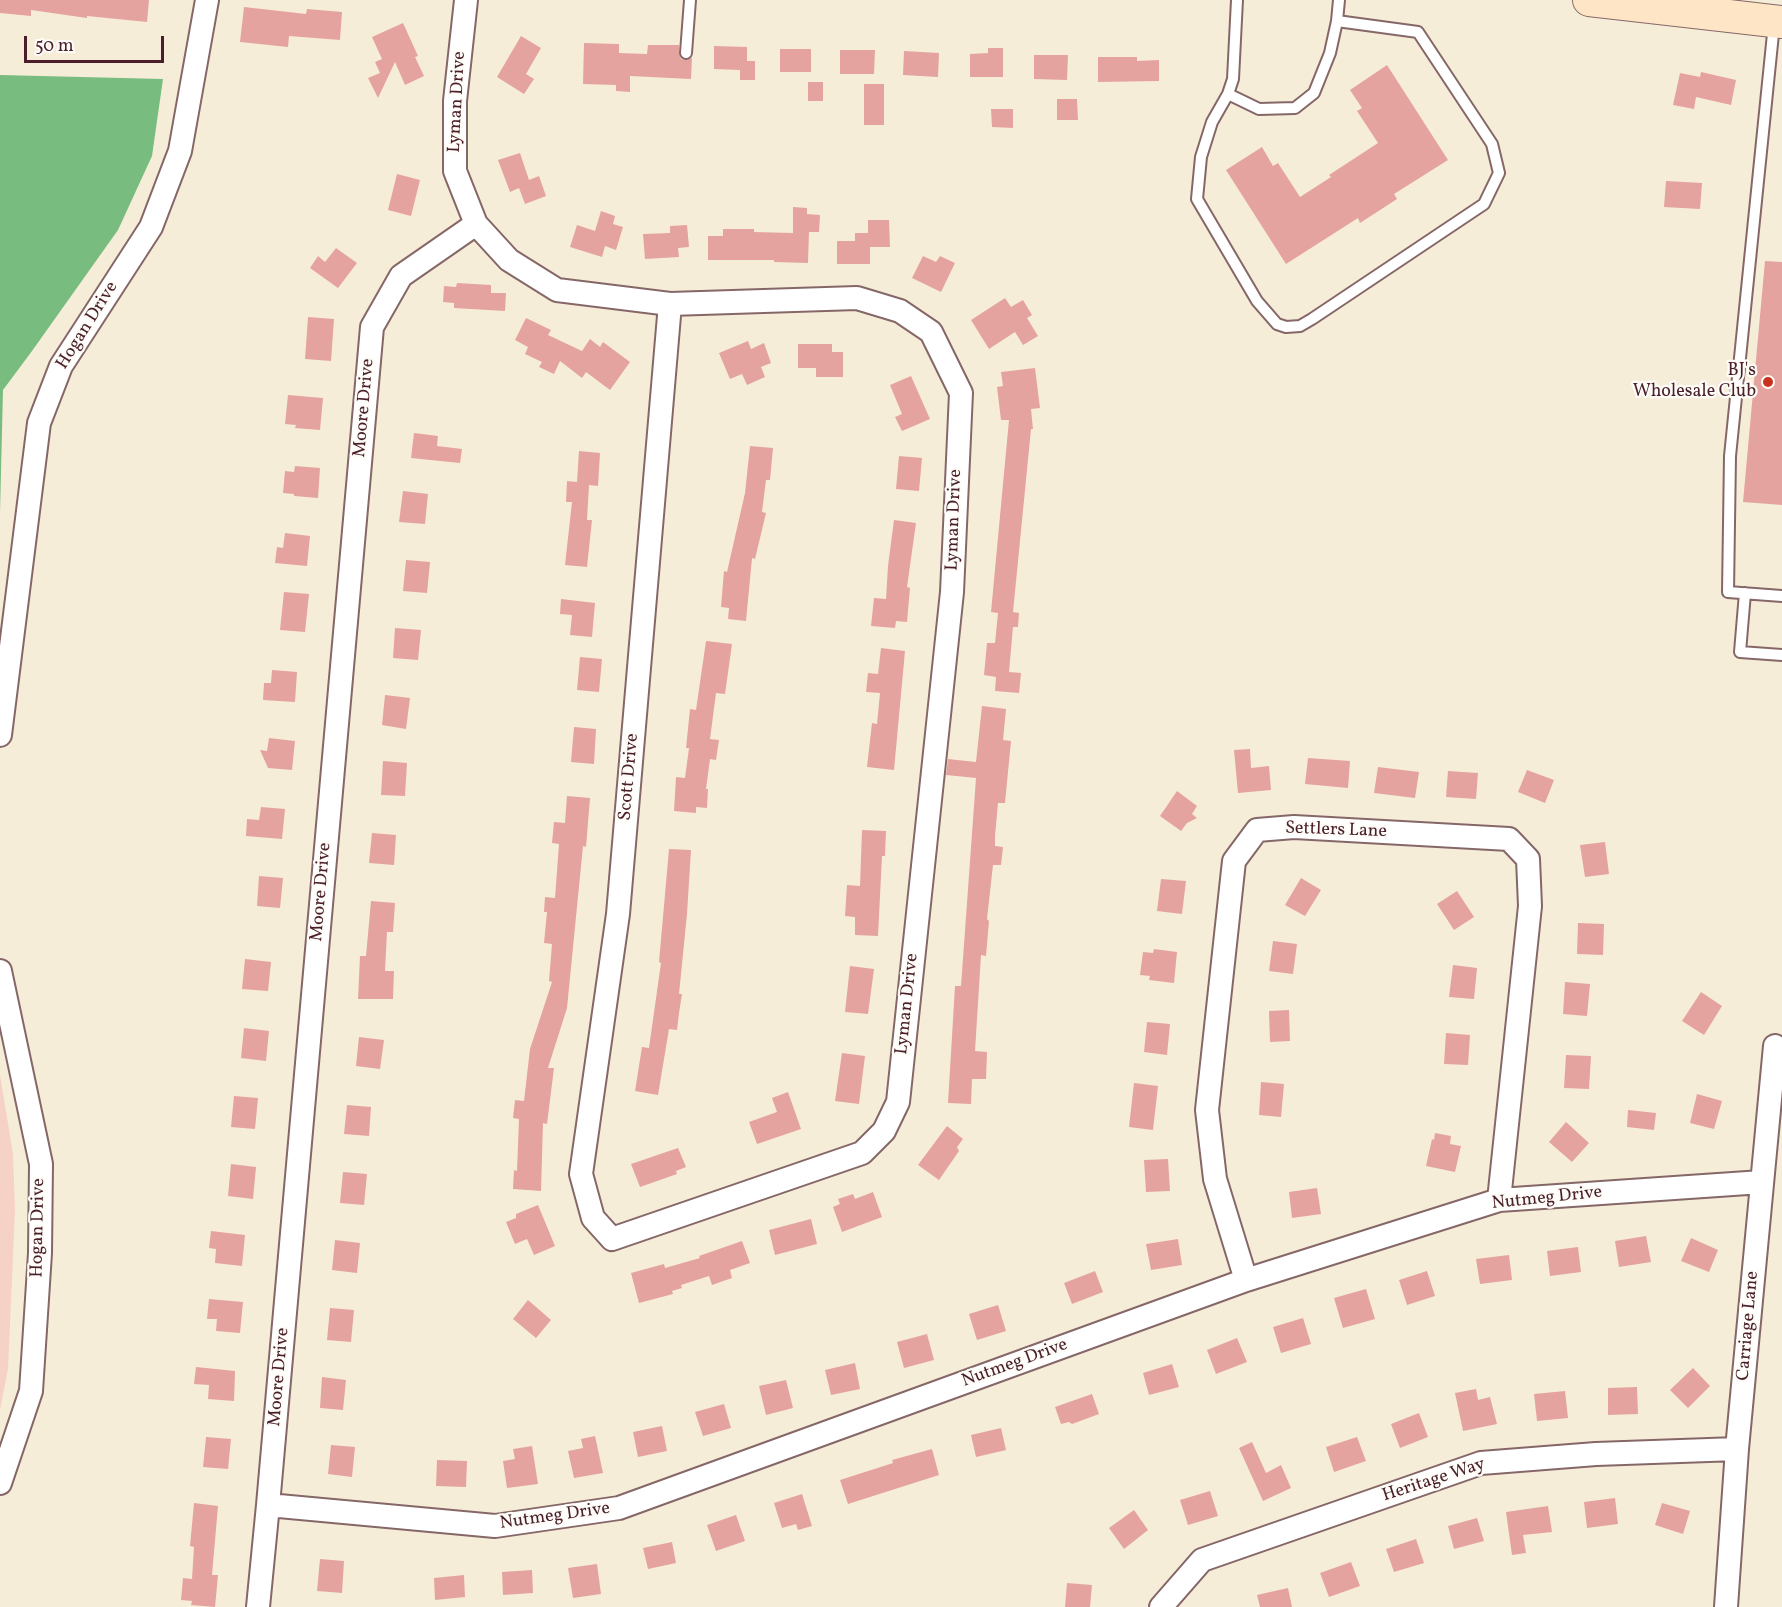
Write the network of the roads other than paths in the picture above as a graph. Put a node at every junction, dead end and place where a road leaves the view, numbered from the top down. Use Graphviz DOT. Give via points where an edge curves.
graph roads {
  1 [pos="207,0"];
  2 [pos="466,0"];
  3 [pos="690,0"];
  4 [pos="1237,0"];
  5 [pos="1340,0"];
  6 [pos="1589,0"];
  7 [pos="1337,21"];
  8 [pos="1778,22"];
  9 [pos="686,53"];
  10 [pos="1228,94"];
  11 [pos="476,224"];
  12 [pos="670,304"];
  13 [pos="1745,593"];
  14 [pos="1782,596"];
  15 [pos="1782,655"];
  16 [pos="0,735"];
  17 [pos="0,971"];
  18 [pos="1775,1046"];
  19 [pos="1762,1182"];
  20 [pos="1499,1200"];
  21 [pos="612,1239"];
  22 [pos="1246,1280"];
  23 [pos="1737,1449"];
  24 [pos="0,1483"];
  25 [pos="268,1505"];
  26 [pos="258,1607"];
  27 [pos="1161,1607"];
  28 [pos="1726,1607"];
  1 -- 16 [label="street, Hogan Drive" via="180,151 151,227 62,366 39,423"];
  2 -- 11 [label="street, Lyman Drive" via="455,101 455,171"];
  3 -- 9 [label="lane"];
  4 -- 10 [label="lane" via="1233,79"];
  5 -- 7 [label="lane"];
  6 -- 8 [label="main road"];
  7 -- 10 [label="lane" via="1330,53 1314,93 1295,108 1259,109"];
  7 -- 10 [label="lane" via="1418,33 1492,144 1499,173 1484,204 1300,326 1286,327 1268,316 1197,199 1201,157 1212,122"];
  8 -- 13 [label="lane" via="1730,456 1728,592"];
  11 -- 12 [label="street, Lyman Drive" via="509,260 557,290"];
  11 -- 25 [label="street, Moore Drive" via="401,276 372,327"];
  12 -- 21 [label="street, Scott Drive" via="618,914 581,1174 593,1218"];
  12 -- 21 [label="street, Lyman Drive" via="857,298 900,311 931,332 961,393 952,592 898,1102 884,1131 862,1153"];
  13 -- 14 [label="lane"];
  13 -- 15 [label="lane" via="1740,652"];
  17 -- 24 [label="street, Hogan Drive" via="12,1045 41,1164 31,1391"];
  18 -- 19 [label="street, Carriage Lane"];
  19 -- 20 [label="street, Nutmeg Drive"];
  19 -- 23 [label="street, Carriage Lane"];
  20 -- 22 [label="street, Nutmeg Drive"];
  20 -- 22 [label="street, Settlers Lane" via="1530,906 1528,859 1509,839 1294,827 1257,830 1234,861 1207,1110 1215,1179"];
  22 -- 25 [label="street, Nutmeg Drive" via="619,1508 495,1526"];
  23 -- 27 [label="street, Heritage Way" via="1481,1463 1202,1560"];
  23 -- 28 [label="street, Carriage Lane"];
  25 -- 26 [label="street, Moore Drive"];
}
